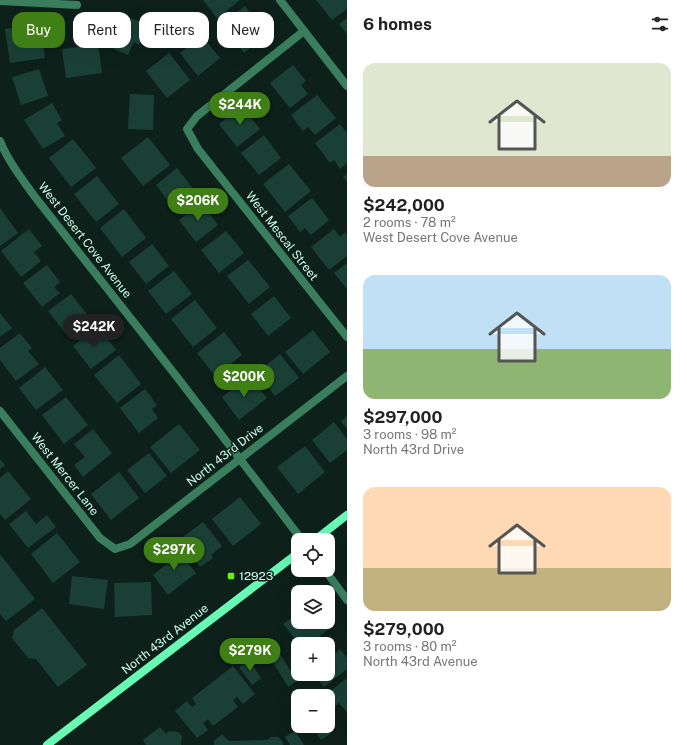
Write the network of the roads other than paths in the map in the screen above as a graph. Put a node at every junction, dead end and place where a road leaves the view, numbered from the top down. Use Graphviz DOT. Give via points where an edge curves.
graph roads {
  1 [pos="0,0"];
  2 [pos="280,0"];
  3 [pos="77,5"];
  4 [pos="304,31"];
  5 [pos="347,86"];
  6 [pos="0,141"];
  7 [pos="347,337"];
  8 [pos="347,376"];
  9 [pos="0,411"];
  10 [pos="240,459"];
  11 [pos="347,516"];
  12 [pos="297,533"];
  13 [pos="324,533"];
  14 [pos="115,549"];
  15 [pos="291,558"];
  16 [pos="330,577"];
  17 [pos="347,600"];
  18 [pos="47,745"];
  1 -- 3 [label="street"];
  2 -- 4 [label="street"];
  4 -- 5 [label="street"];
  4 -- 7 [label="street, West Mescal Street" via="197,116 187,129 198,149"];
  6 -- 10 [label="street, West Desert Cove Avenue" via="35,197"];
  8 -- 10 [label="street, North 43rd Drive"];
  9 -- 14 [label="street, West Mercer Lane" via="100,538"];
  10 -- 12 [label="street, West Desert Cove Avenue"];
  10 -- 14 [label="street, North 43rd Drive" via="130,544"];
  11 -- 13 [label="main road"];
  15 -- 18 [label="main road, North 43rd Avenue"];
  16 -- 17 [label="street"];
}
